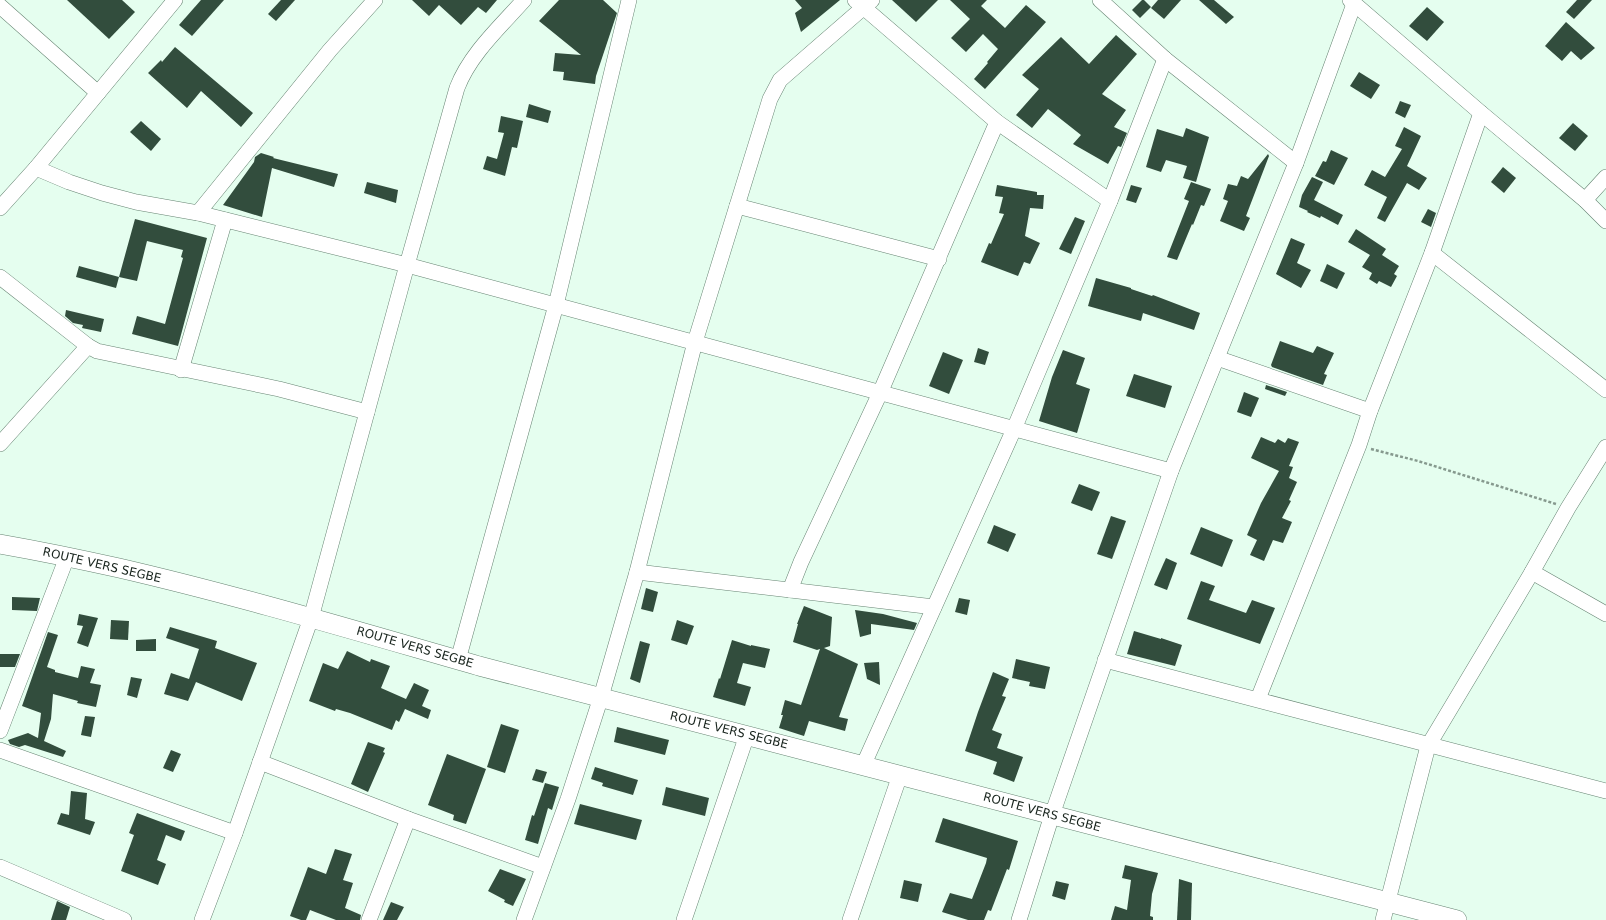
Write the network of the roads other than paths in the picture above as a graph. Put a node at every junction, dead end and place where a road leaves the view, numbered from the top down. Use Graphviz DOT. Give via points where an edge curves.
graph roads {
  1 [pos="175,0"];
  2 [pos="375,0"];
  3 [pos="524,0"];
  4 [pos="629,0"];
  5 [pos="1100,0"];
  6 [pos="863,2"];
  7 [pos="1352,2"];
  8 [pos="0,6"];
  9 [pos="1166,59"];
  10 [pos="98,93"];
  11 [pos="1481,113"];
  12 [pos="997,122"];
  13 [pos="1296,163"];
  14 [pos="36,168"];
  15 [pos="1606,177"];
  16 [pos="1584,200"];
  17 [pos="1110,201"];
  18 [pos="737,206"];
  19 [pos="0,208"];
  20 [pos="198,213"];
  21 [pos="225,220"];
  22 [pos="1606,221"];
  23 [pos="1432,253"];
  24 [pos="939,259"];
  25 [pos="407,265"];
  26 [pos="0,277"];
  27 [pos="556,305"];
  28 [pos="695,342"];
  29 [pos="88,346"];
  30 [pos="1217,358"];
  31 [pos="181,370"];
  32 [pos="1606,390"];
  33 [pos="880,392"];
  34 [pos="1370,411"];
  35 [pos="367,412"];
  36 [pos="1014,429"];
  37 [pos="0,444"];
  38 [pos="1606,447"];
  39 [pos="1171,471"];
  40 [pos="0,544"];
  41 [pos="67,557"];
  42 [pos="637,572"];
  43 [pos="1532,572"];
  44 [pos="790,590"];
  45 [pos="934,607"];
  46 [pos="1606,614"];
  47 [pos="311,618"];
  48 [pos="458,660"];
  49 [pos="1105,660"];
  50 [pos="601,697"];
  51 [pos="1258,699"];
  52 [pos="0,731"];
  53 [pos="747,734"];
  54 [pos="1428,746"];
  55 [pos="0,750"];
  56 [pos="260,762"];
  57 [pos="863,766"];
  58 [pos="900,775"];
  59 [pos="1606,791"];
  60 [pos="1052,814"];
  61 [pos="408,819"];
  62 [pos="235,833"];
  63 [pos="0,867"];
  64 [pos="544,867"];
  65 [pos="1387,902"];
  66 [pos="124,920"];
  67 [pos="202,920"];
  68 [pos="369,920"];
  69 [pos="524,920"];
  70 [pos="684,920"];
  71 [pos="850,920"];
  72 [pos="1019,920"];
  73 [pos="1383,920"];
  74 [pos="1457,920"];
  1 -- 10 [label="street"];
  2 -- 20 [label="street" via="330,50"];
  3 -- 25 [label="street" via="462,74"];
  4 -- 27 [label="street"];
  5 -- 9 [label="street"];
  6 -- 12 [label="street"];
  6 -- 18 [label="street" via="777,85 770,99"];
  7 -- 11 [label="street"];
  7 -- 13 [label="street"];
  8 -- 10 [label="street"];
  9 -- 13 [label="street"];
  9 -- 17 [label="street"];
  10 -- 14 [label="street"];
  11 -- 16 [label="street"];
  11 -- 23 [label="street"];
  12 -- 17 [label="street"];
  12 -- 24 [label="street"];
  13 -- 30 [label="street"];
  14 -- 19 [label="street"];
  14 -- 20 [label="street" via="102,194"];
  15 -- 16 [label="street"];
  16 -- 22 [label="street"];
  17 -- 36 [label="street"];
  18 -- 24 [label="street"];
  18 -- 28 [label="street"];
  20 -- 21 [label="street"];
  21 -- 25 [label="street"];
  21 -- 31 [label="street"];
  23 -- 32 [label="street"];
  23 -- 34 [label="street"];
  24 -- 33 [label="street"];
  25 -- 27 [label="street"];
  25 -- 35 [label="street"];
  26 -- 29 [label="street"];
  27 -- 28 [label="street"];
  27 -- 48 [label="street"];
  28 -- 33 [label="street"];
  28 -- 42 [label="street"];
  29 -- 31 [label="street" via="103,353"];
  29 -- 37 [label="street"];
  30 -- 34 [label="street"];
  30 -- 39 [label="street"];
  31 -- 35 [label="street" via="279,389"];
  33 -- 36 [label="street"];
  33 -- 44 [label="street"];
  34 -- 51 [label="street" via="1359,446"];
  35 -- 47 [label="street"];
  36 -- 39 [label="street"];
  36 -- 45 [label="street"];
  38 -- 43 [label="street"];
  39 -- 49 [label="street"];
  40 -- 41 [label="main road, ROUTE VERS SEGBE"];
  41 -- 47 [label="main road, ROUTE VERS SEGBE"];
  41 -- 52 [label="street"];
  42 -- 44 [label="street"];
  42 -- 50 [label="street"];
  43 -- 46 [label="street"];
  43 -- 54 [label="street"];
  44 -- 45 [label="street"];
  45 -- 57 [label="street"];
  47 -- 48 [label="main road, ROUTE VERS SEGBE"];
  47 -- 56 [label="street"];
  48 -- 50 [label="main road, ROUTE VERS SEGBE"];
  49 -- 51 [label="street"];
  49 -- 60 [label="street"];
  50 -- 53 [label="main road, ROUTE VERS SEGBE"];
  50 -- 64 [label="street"];
  51 -- 54 [label="street"];
  53 -- 57 [label="main road, ROUTE VERS SEGBE"];
  53 -- 70 [label="street"];
  54 -- 59 [label="street"];
  54 -- 65 [label="street"];
  55 -- 62 [label="street"];
  56 -- 61 [label="street"];
  56 -- 62 [label="street"];
  57 -- 58 [label="main road, ROUTE VERS SEGBE"];
  58 -- 60 [label="main road, ROUTE VERS SEGBE"];
  58 -- 71 [label="street"];
  60 -- 65 [label="main road, ROUTE VERS SEGBE"];
  60 -- 72 [label="street"];
  61 -- 64 [label="street"];
  61 -- 68 [label="street"];
  62 -- 67 [label="street"];
  63 -- 66 [label="street"];
  64 -- 69 [label="street"];
  65 -- 73 [label="street"];
  65 -- 74 [label="main road, ROUTE VERS SEGBE"];
}
